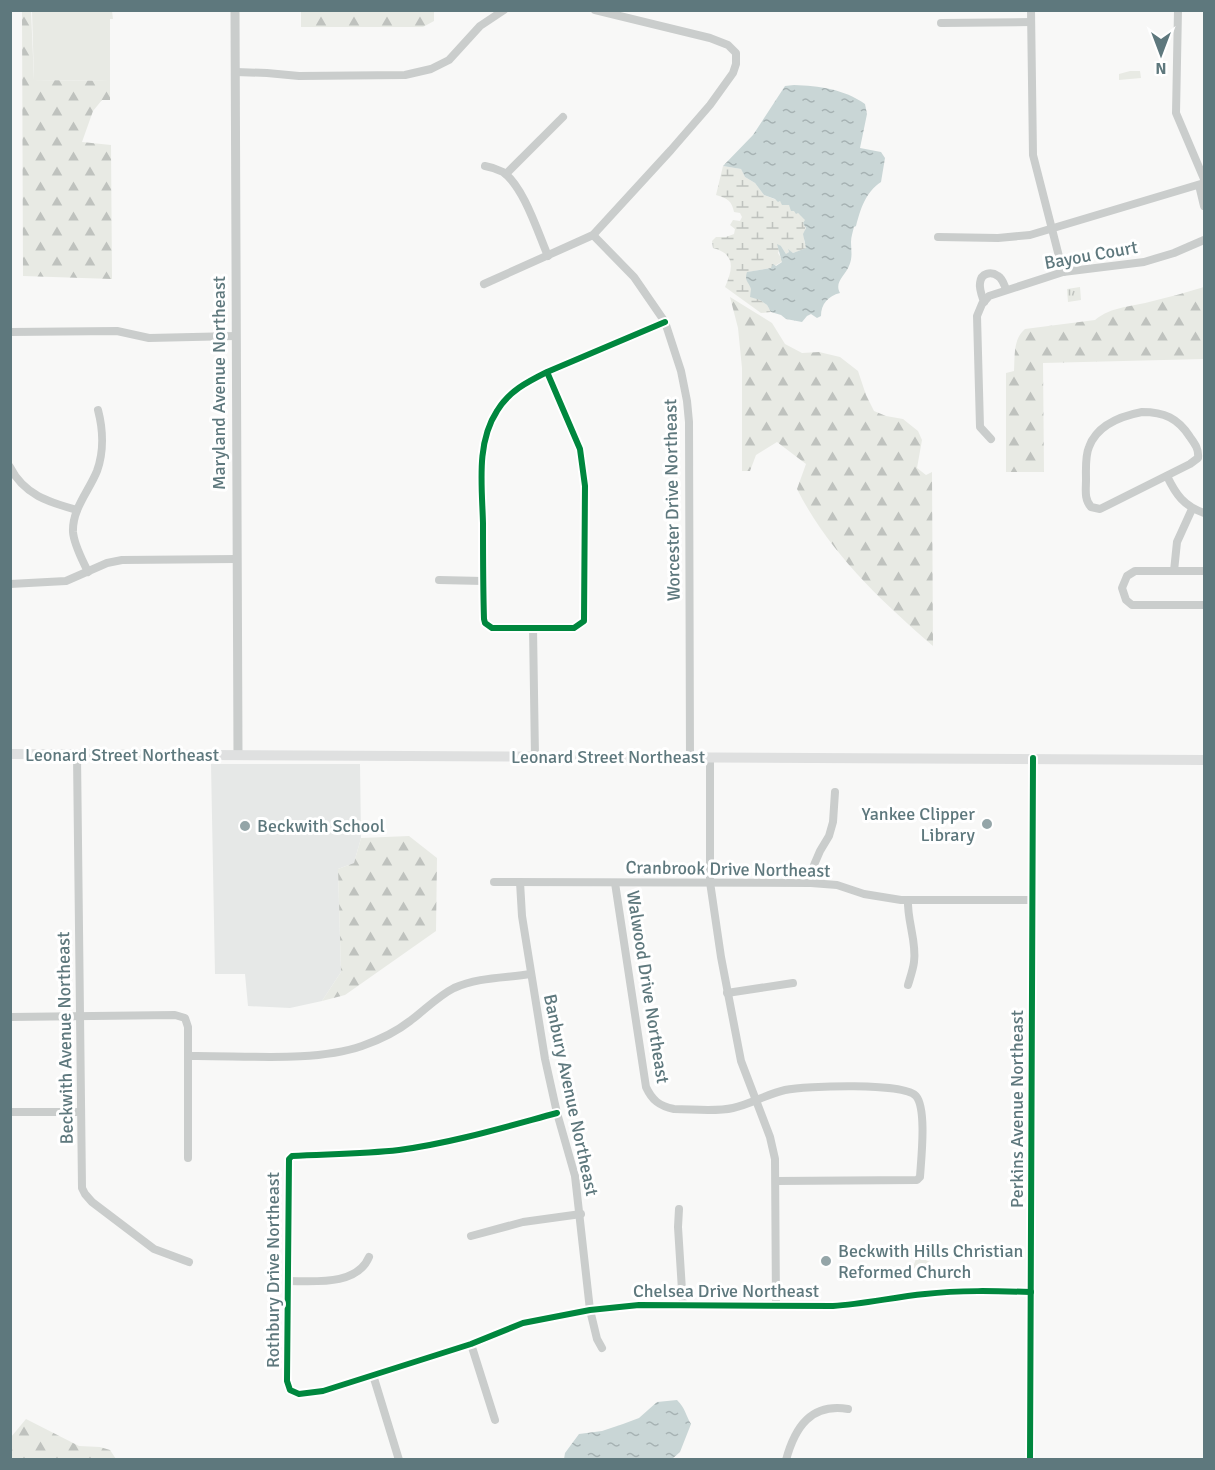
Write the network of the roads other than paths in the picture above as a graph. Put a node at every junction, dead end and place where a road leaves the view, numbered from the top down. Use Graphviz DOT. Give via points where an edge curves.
graph roads {
  1 [pos="235,10"];
  2 [pos="504,10"];
  3 [pos="595,10"];
  4 [pos="1030,10"];
  5 [pos="1178,10"];
  6 [pos="940,22"];
  7 [pos="1031,22"];
  8 [pos="236,72"];
  9 [pos="563,117"];
  10 [pos="485,166"];
  11 [pos="506,174"];
  12 [pos="1203,182"];
  13 [pos="1204,206"];
  14 [pos="1052,229"];
  15 [pos="593,235"];
  16 [pos="938,237"];
  17 [pos="1204,240"];
  18 [pos="548,256"];
  19 [pos="1063,272"];
  20 [pos="484,284"];
  21 [pos="1006,289"];
  22 [pos="984,302"];
  23 [pos="665,322"];
  24 [pos="10,332"];
  25 [pos="236,336"];
  26 [pos="547,372"];
  27 [pos="98,410"];
  28 [pos="991,439"];
  29 [pos="10,467"];
  30 [pos="1167,476"];
  31 [pos="1192,509"];
  32 [pos="77,510"];
  33 [pos="1204,513"];
  34 [pos="236,559"];
  35 [pos="1174,571"];
  36 [pos="1204,571"];
  37 [pos="88,572"];
  38 [pos="439,580"];
  39 [pos="483,581"];
  40 [pos="10,584"];
  41 [pos="1204,605"];
  42 [pos="534,628"];
  43 [pos="10,754"];
  44 [pos="76,755"];
  45 [pos="238,755"];
  46 [pos="535,757"];
  47 [pos="690,758"];
  48 [pos="710,758"];
  49 [pos="1033,758"];
  50 [pos="1204,760"];
  51 [pos="835,792"];
  52 [pos="494,882"];
  53 [pos="520,882"];
  54 [pos="710,882"];
  55 [pos="615,883"];
  56 [pos="812,883"];
  57 [pos="908,900"];
  58 [pos="1032,900"];
  59 [pos="531,974"];
  60 [pos="793,983"];
  61 [pos="908,985"];
  62 [pos="728,993"];
  63 [pos="81,1015"];
  64 [pos="10,1017"];
  65 [pos="188,1056"];
  66 [pos="755,1100"];
  67 [pos="10,1112"];
  68 [pos="81,1112"];
  69 [pos="557,1113"];
  70 [pos="188,1158"];
  71 [pos="776,1181"];
  72 [pos="680,1209"];
  73 [pos="581,1215"];
  74 [pos="471,1236"];
  75 [pos="369,1257"];
  76 [pos="189,1262"];
  77 [pos="288,1281"];
  78 [pos="1031,1292"];
  79 [pos="683,1306"];
  80 [pos="776,1306"];
  81 [pos="590,1310"];
  82 [pos="471,1344"];
  83 [pos="602,1348"];
  84 [pos="373,1375"];
  85 [pos="290,1390"];
  86 [pos="848,1409"];
  87 [pos="495,1420"];
  88 [pos="399,1460"];
  89 [pos="786,1460"];
  90 [pos="1030,1460"];
  1 -- 8 [label="street, Maryland Avenue Northeast"];
  2 -- 8 [label="street" via="480,26 449,60 431,69 405,75"];
  3 -- 15 [label="street" via="710,38 728,45 737,57 733,73 710,105"];
  4 -- 7 [label="street"];
  5 -- 12 [label="street" via="1176,113"];
  6 -- 7 [label="street"];
  7 -- 14 [label="street" via="1032,155"];
  8 -- 25 [label="street, Maryland Avenue Northeast"];
  9 -- 11 [label="street"];
  10 -- 11 [label="street"];
  11 -- 18 [label="street" via="523,199"];
  12 -- 13 [label="street"];
  12 -- 14 [label="street"];
  14 -- 16 [label="street" via="1019,237"];
  14 -- 19 [label="street"];
  15 -- 18 [label="street"];
  15 -- 23 [label="street, Worcester Drive Northeast" via="634,277"];
  17 -- 19 [label="street, Bayou Court" via="1144,262"];
  18 -- 20 [label="street"];
  19 -- 21 [label="street, Bayou Court"];
  21 -- 22 [label="street, Bayou Court"];
  21 -- 22 [label="street" via="998,276 986,274 979,284"];
  22 -- 28 [label="street" via="977,316 980,427"];
  23 -- 26 [label="street"];
  23 -- 47 [label="street, Worcester Drive Northeast" via="681,371 689,422"];
  24 -- 25 [label="street" via="117,331 149,338"];
  25 -- 34 [label="street, Maryland Avenue Northeast"];
  26 -- 39 [label="street" via="510,394 492,419 486,438 482,464"];
  26 -- 42 [label="street" via="583,462 584,621 574,628"];
  27 -- 32 [label="street" via="101,456"];
  29 -- 32 [label="street" via="28,491"];
  30 -- 30 [label="street" via="1100,509 1091,507 1086,499 1089,446 1096,434 1128,415 1155,412 1173,418 1198,448 1195,462"];
  30 -- 31 [label="street" via="1178,496"];
  31 -- 33 [label="street"];
  31 -- 35 [label="street" via="1177,542"];
  32 -- 37 [label="street" via="73,535"];
  34 -- 37 [label="street" via="122,560"];
  34 -- 45 [label="street, Maryland Avenue Northeast"];
  35 -- 36 [label="street"];
  35 -- 41 [label="street" via="1131,572 1122,588 1128,602"];
  37 -- 40 [label="street" via="66,581"];
  38 -- 39 [label="street"];
  39 -- 42 [label="street" via="485,623 492,628"];
  42 -- 46 [label="street"];
  43 -- 44 [label="main road, Leonard Street Northeast"];
  44 -- 45 [label="main road, Leonard Street Northeast"];
  44 -- 63 [label="street, Beckwith Avenue Northeast"];
  45 -- 46 [label="main road, Leonard Street Northeast"];
  46 -- 47 [label="main road, Leonard Street Northeast"];
  47 -- 48 [label="main road, Leonard Street Northeast"];
  48 -- 49 [label="main road, Leonard Street Northeast"];
  48 -- 54 [label="street"];
  49 -- 50 [label="main road, Leonard Street Northeast"];
  49 -- 58 [label="street, Perkins Avenue Northeast"];
  51 -- 56 [label="street" via="833,823 814,865"];
  52 -- 53 [label="street, Cranbrook Drive Northeast"];
  53 -- 55 [label="street, Cranbrook Drive Northeast"];
  53 -- 59 [label="street, Banbury Avenue Northeast"];
  54 -- 55 [label="street, Cranbrook Drive Northeast"];
  54 -- 56 [label="street, Cranbrook Drive Northeast"];
  54 -- 62 [label="street"];
  55 -- 66 [label="street, Walwood Drive Northeast" via="646,1087 652,1097 662,1106 674,1109 731,1108"];
  56 -- 57 [label="street, Cranbrook Drive Northeast"];
  57 -- 58 [label="street, Cranbrook Drive Northeast"];
  57 -- 61 [label="street" via="915,952"];
  58 -- 78 [label="street, Perkins Avenue Northeast"];
  59 -- 65 [label="street" via="460,986 401,1028 378,1041 349,1050 305,1056"];
  59 -- 69 [label="street, Banbury Avenue Northeast"];
  60 -- 62 [label="street"];
  62 -- 66 [label="street" via="736,1046"];
  63 -- 64 [label="street"];
  63 -- 65 [label="street" via="185,1018"];
  63 -- 68 [label="street, Beckwith Avenue Northeast"];
  65 -- 70 [label="street"];
  66 -- 71 [label="street" via="773,1147"];
  66 -- 71 [label="street" via="786,1090 885,1087 914,1094 920,1102 920,1177 913,1181"];
  67 -- 68 [label="street"];
  68 -- 76 [label="street, Beckwith Avenue Northeast" via="81,1179 85,1194 154,1249"];
  69 -- 73 [label="street, Banbury Avenue Northeast" via="575,1176"];
  69 -- 77 [label="street, Rothbury Drive Northeast" via="401,1149 292,1156 288,1164"];
  71 -- 80 [label="street"];
  72 -- 79 [label="street"];
  73 -- 74 [label="street" via="523,1222"];
  73 -- 81 [label="street, Banbury Avenue Northeast"];
  75 -- 77 [label="street" via="364,1266 339,1279"];
  77 -- 85 [label="street, Rothbury Drive Northeast"];
  78 -- 80 [label="street, Chelsea Drive Northeast" via="960,1291 860,1304"];
  78 -- 90 [label="street, Perkins Avenue Northeast"];
  79 -- 80 [label="street, Chelsea Drive Northeast"];
  79 -- 81 [label="street, Chelsea Drive Northeast"];
  81 -- 82 [label="street, Chelsea Drive Northeast" via="523,1323"];
  81 -- 83 [label="street, Banbury Avenue Northeast"];
  82 -- 84 [label="street, Chelsea Drive Northeast"];
  82 -- 87 [label="street"];
  84 -- 85 [label="street, Chelsea Drive Northeast" via="310,1393"];
  84 -- 88 [label="street"];
  86 -- 89 [label="street" via="836,1407 816,1412 799,1429"];
}
